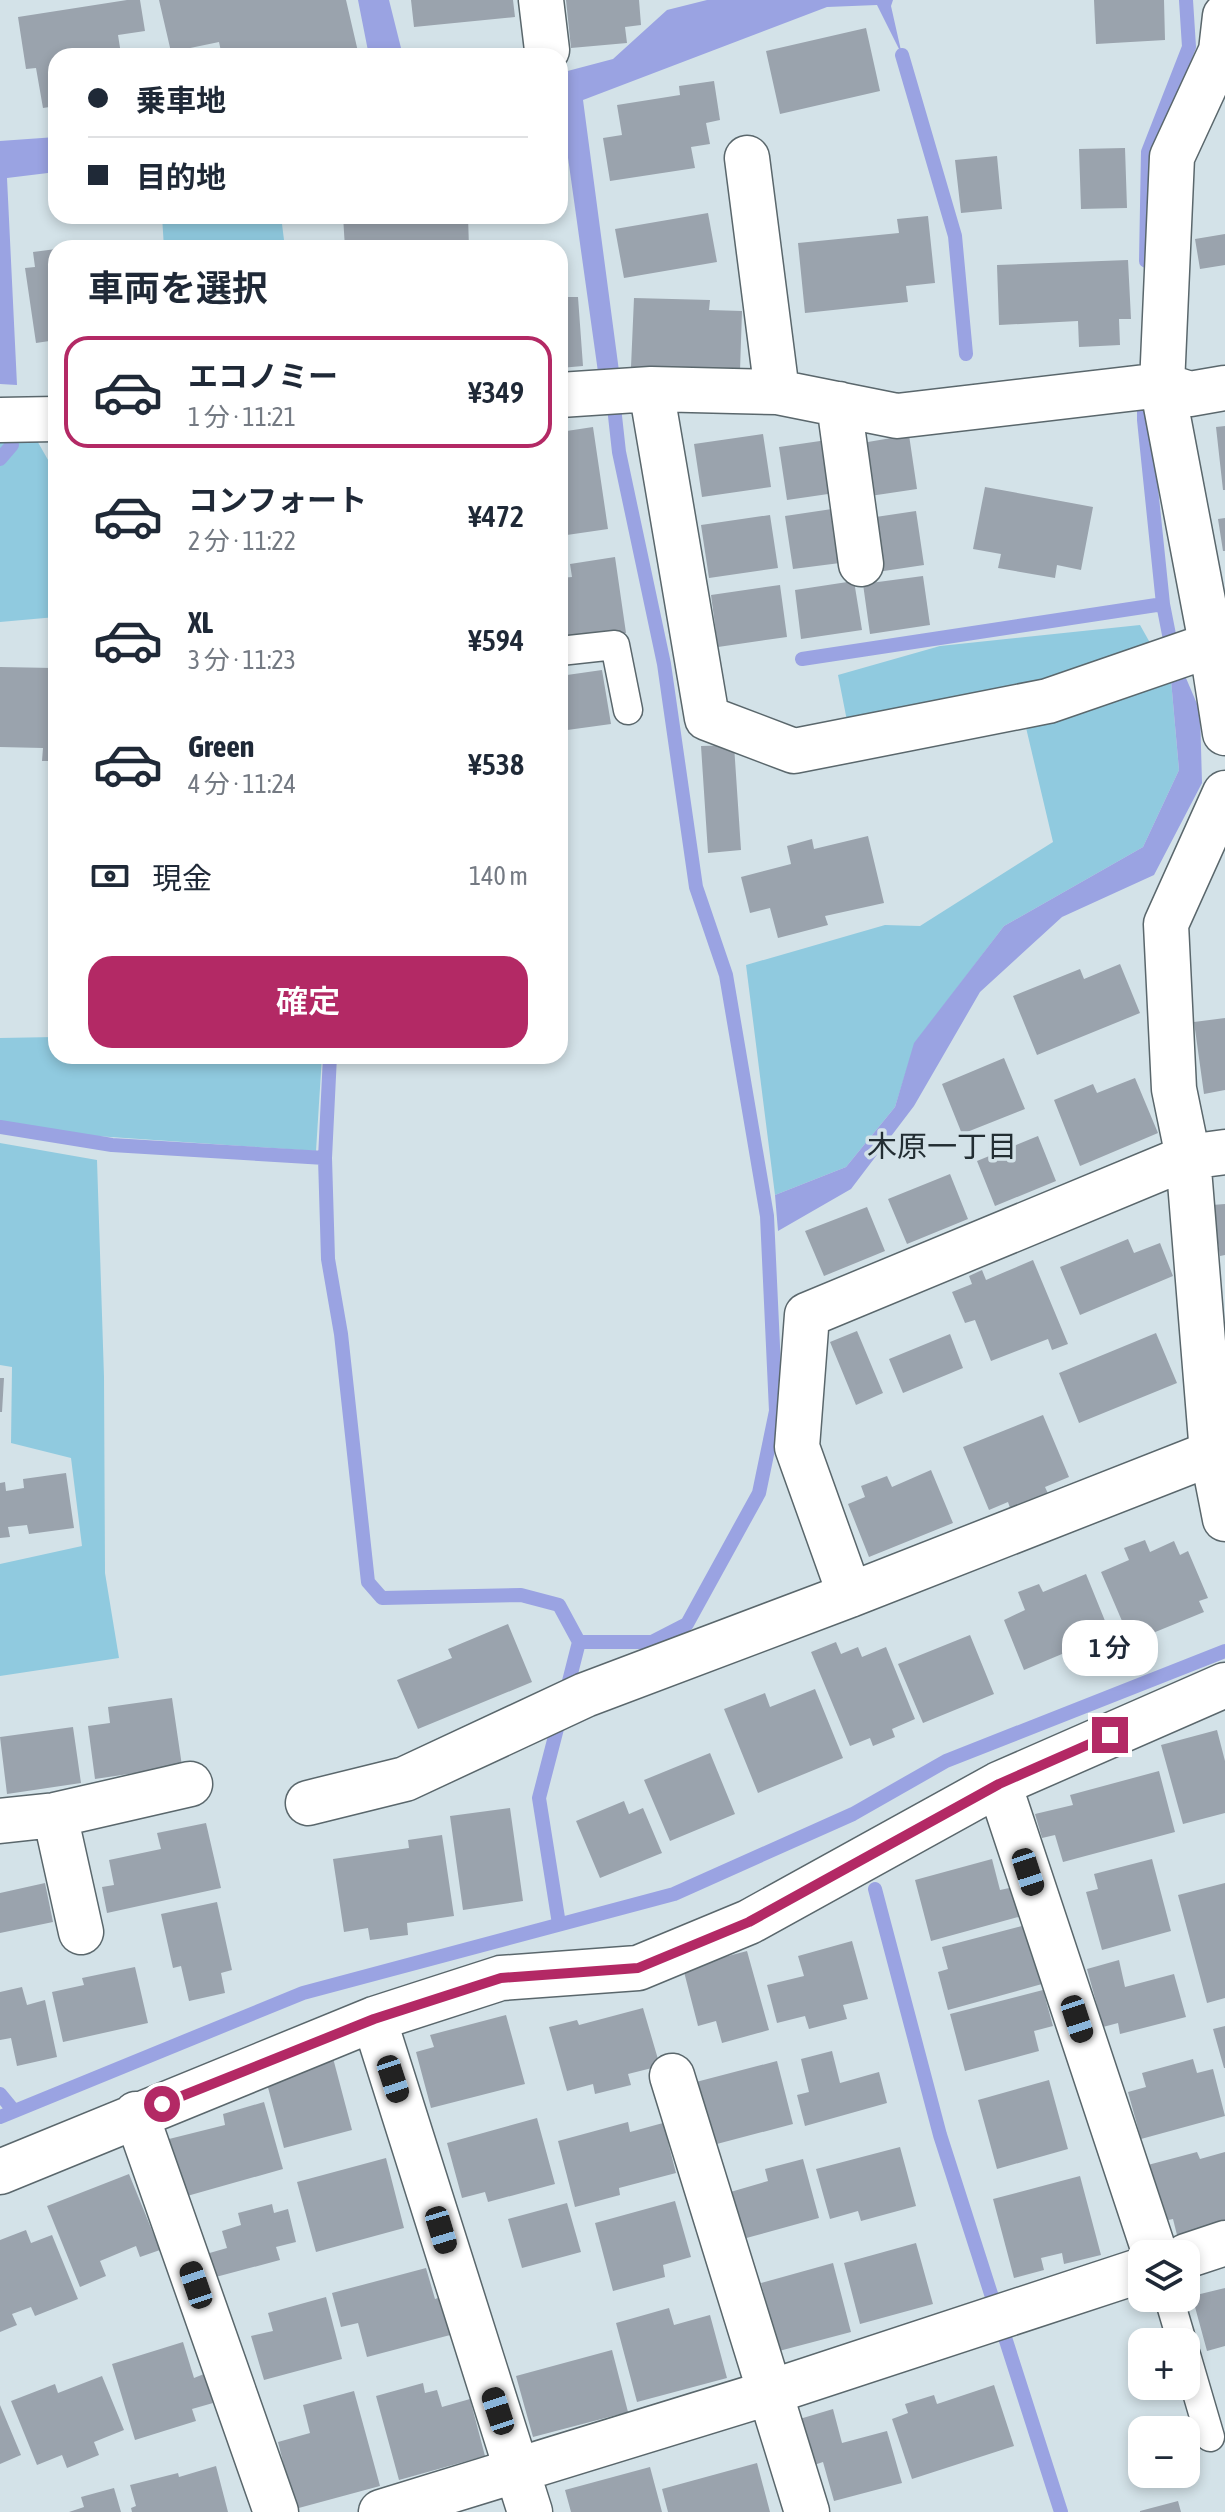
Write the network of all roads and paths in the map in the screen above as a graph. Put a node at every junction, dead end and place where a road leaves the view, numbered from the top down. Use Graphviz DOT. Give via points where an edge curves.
graph roads {
  1 [pos="541,0"];
  2 [pos="1225,16"];
  3 [pos="547,48"];
  4 [pos="747,158"];
  5 [pos="1142,387"];
  6 [pos="1225,388"];
  7 [pos="640,389"];
  8 [pos="777,392"];
  9 [pos="571,394"];
  10 [pos="839,404"];
  11 [pos="48,419"];
  12 [pos="0,420"];
  13 [pos="861,564"];
  14 [pos="1218,641"];
  15 [pos="568,650"];
  16 [pos="628,710"];
  17 [pos="1225,733"];
  18 [pos="1225,793"];
  19 [pos="1206,1154"];
  20 [pos="1219,1452"];
  21 [pos="1225,1519"];
  22 [pos="850,1595"];
  23 [pos="1225,1685"];
  24 [pos="190,1784"];
  25 [pos="999,1784"];
  26 [pos="308,1803"];
  27 [pos="55,1815"];
  28 [pos="0,1821"];
  29 [pos="81,1932"];
  30 [pos="374,2019"];
  31 [pos="672,2076"];
  32 [pos="136,2114"];
  33 [pos="0,2172"];
  34 [pos="1150,2240"];
  35 [pos="1225,2243"];
  36 [pos="1200,2251"];
  37 [pos="1128,2275"];
  38 [pos="771,2392"];
  39 [pos="1199,2400"];
  40 [pos="1210,2437"];
  41 [pos="517,2471"];
  42 [pos="276,2512"];
  43 [pos="381,2512"];
  44 [pos="530,2512"];
  45 [pos="807,2512"];
  1 -- 3 [label="street"];
  2 -- 5 [label="street" via="1221,51 1172,157"];
  4 -- 8 [label="street"];
  5 -- 6 [label="street" via="1190,394"];
  5 -- 10 [label="street" via="897,416"];
  5 -- 14 [label="street"];
  7 -- 8 [label="street"];
  7 -- 9 [label="street"];
  7 -- 14 [label="street" via="707,718 794,751 1048,701"];
  8 -- 10 [label="street"];
  10 -- 13 [label="street"];
  11 -- 12 [label="street"];
  14 -- 17 [label="street"];
  15 -- 16 [label="lane" via="615,645"];
  18 -- 19 [label="street" via="1166,924 1174,1089"];
  19 -- 20 [label="street"];
  19 -- 22 [label="street" via="807,1315 797,1447"];
  20 -- 21 [label="street"];
  20 -- 22 [label="street"];
  22 -- 26 [label="street" via="585,1695 405,1779"];
  23 -- 25 [label="street"];
  24 -- 27 [label="street"];
  25 -- 30 [label="street" via="749,1922 638,1968 501,1978"];
  25 -- 34 [label="street"];
  27 -- 28 [label="street"];
  27 -- 29 [label="street"];
  30 -- 32 [label="street"];
  30 -- 41 [label="street"];
  31 -- 38 [label="street"];
  32 -- 33 [label="street"];
  32 -- 42 [label="street"];
  35 -- 36 [label="street"];
  37 -- 38 [label="street"];
  38 -- 41 [label="street"];
  38 -- 45 [label="street"];
  39 -- 40 [label="lane"];
  41 -- 43 [label="street"];
  41 -- 44 [label="street"];
}
